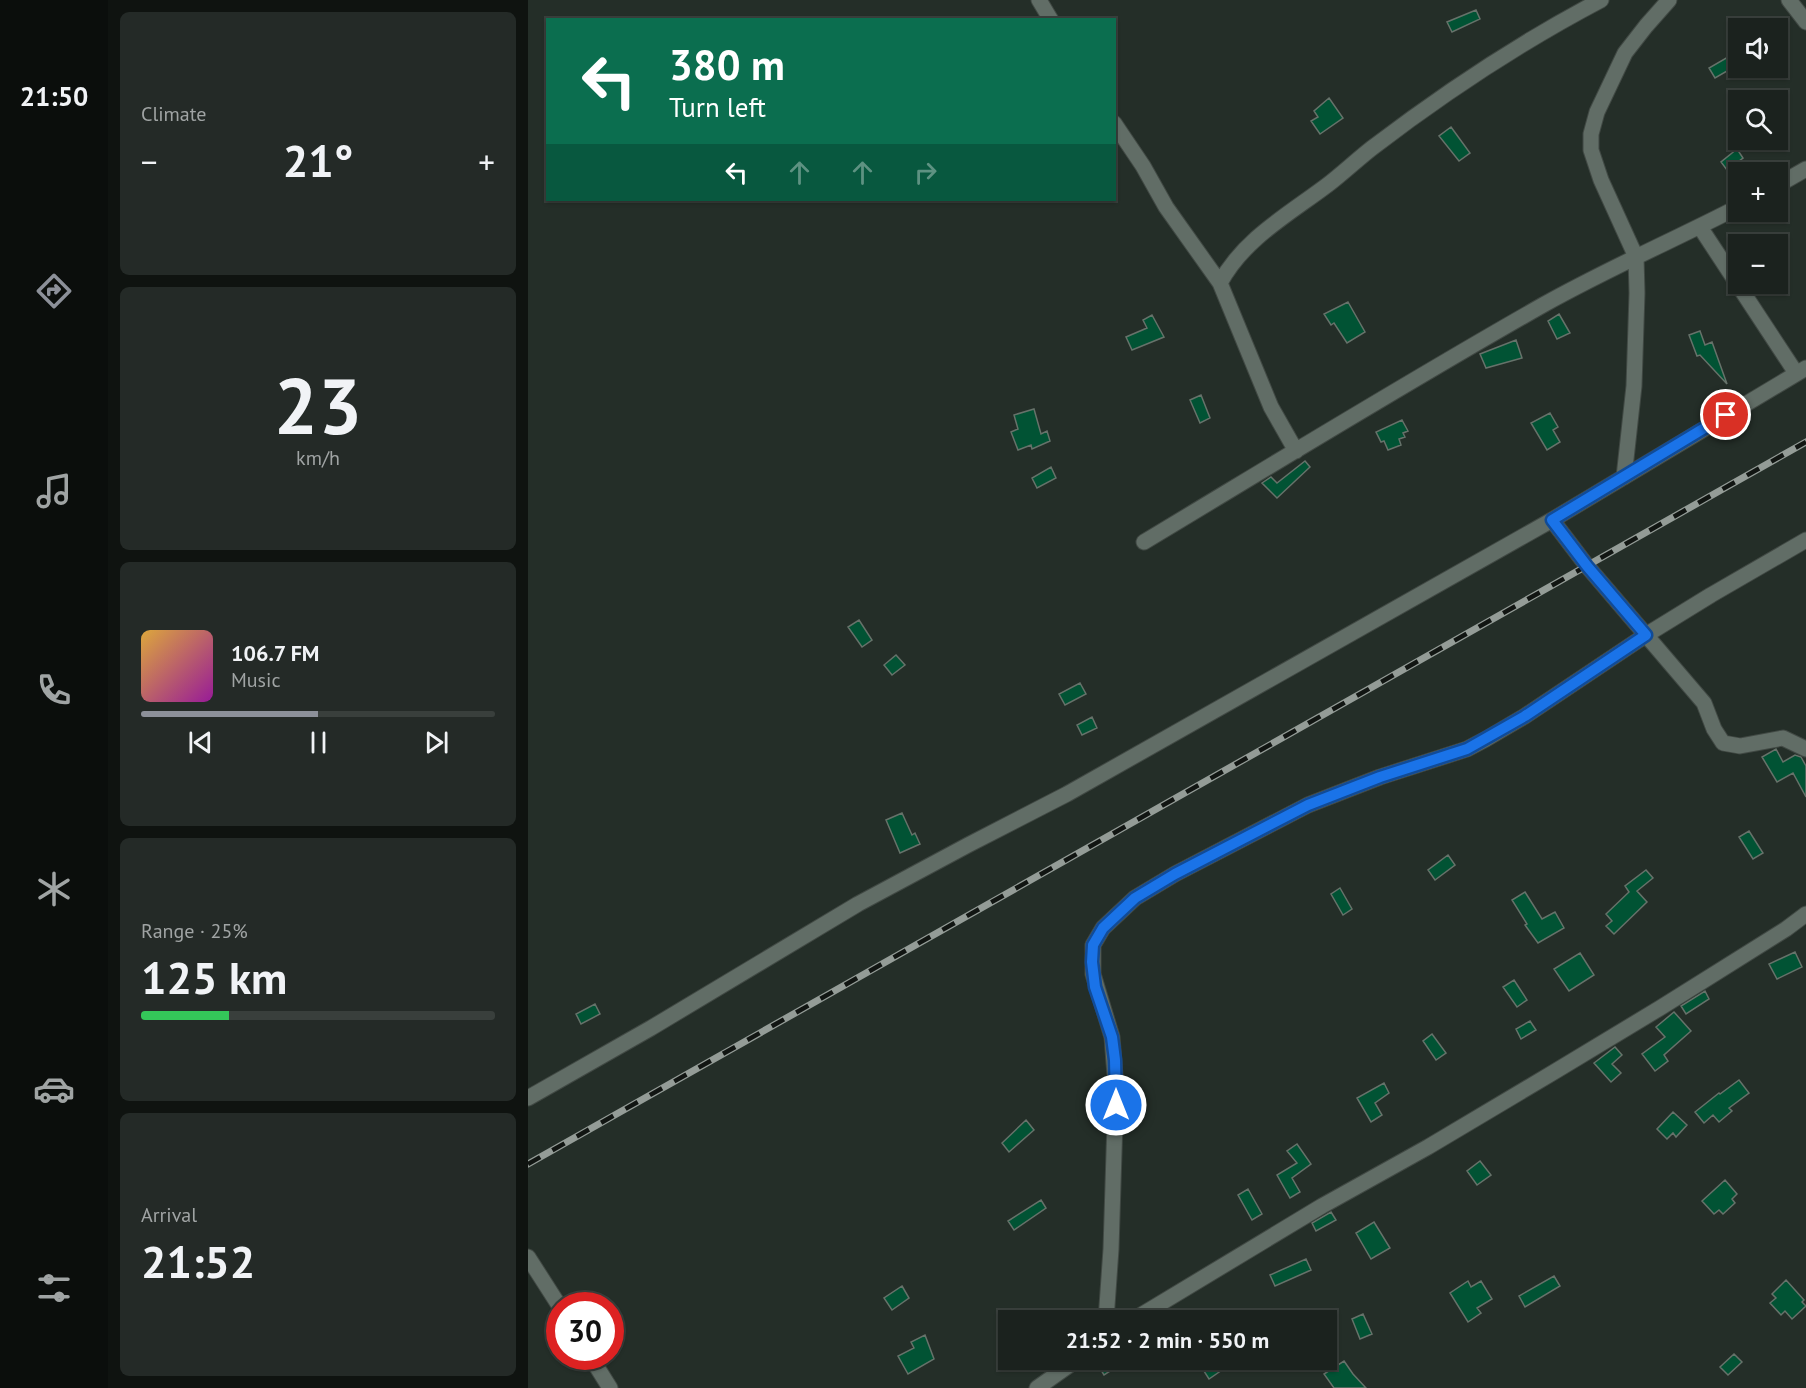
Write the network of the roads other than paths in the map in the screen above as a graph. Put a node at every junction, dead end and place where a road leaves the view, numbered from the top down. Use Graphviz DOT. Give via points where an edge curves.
graph roads {
  1 [pos="1039,0"];
  2 [pos="1601,0"];
  3 [pos="1669,0"];
  4 [pos="1789,0"];
  5 [pos="1050,18"];
  6 [pos="1806,22"];
  7 [pos="1116,126"];
  8 [pos="1806,169"];
  9 [pos="1788,179"];
  10 [pos="1728,212"];
  11 [pos="1700,227"];
  12 [pos="1636,257"];
  13 [pos="1220,283"];
  14 [pos="1801,370"];
  15 [pos="1296,451"];
  16 [pos="1624,477"];
  17 [pos="1552,520"];
  18 [pos="1806,540"];
  19 [pos="1144,542"];
  20 [pos="1646,635"];
  21 [pos="1806,749"];
  22 [pos="1806,914"];
  23 [pos="528,1098"];
  24 [pos="528,1257"];
  25 [pos="550,1292"];
  26 [pos="1107,1310"];
  27 [pos="1150,1310"];
  28 [pos="599,1370"];
  29 [pos="1062,1370"];
  30 [pos="610,1388"];
  31 [pos="1036,1388"];
  1 -- 5 [label="street"];
  2 -- 13 [label="street" via="1498,61 1371,149 1249,245 1236,257"];
  3 -- 12 [label="street" via="1625,53 1591,134 1591,150 1601,180"];
  4 -- 6 [label="street"];
  7 -- 13 [label="street" via="1166,207"];
  8 -- 9 [label="street"];
  10 -- 11 [label="street"];
  11 -- 12 [label="street"];
  11 -- 14 [label="street"];
  12 -- 15 [label="street" via="1438,365"];
  12 -- 16 [label="street" via="1635,375"];
  13 -- 15 [label="street" via="1271,407"];
  14 -- 16 [label="street"];
  15 -- 19 [label="street"];
  16 -- 17 [label="street"];
  17 -- 20 [label="street"];
  17 -- 23 [label="street" via="1067,795 858,904"];
  18 -- 20 [label="street"];
  20 -- 21 [label="street" via="1704,703 1723,743 1740,746 1783,738"];
  20 -- 26 [label="street" via="1525,716 1467,749 1308,805 1175,874 1135,898 1096,937 1093,974 1112,1037 1116,1088"];
  22 -- 27 [label="street" via="1660,1008"];
  24 -- 25 [label="street"];
  28 -- 30 [label="street"];
  29 -- 31 [label="street"];
}
